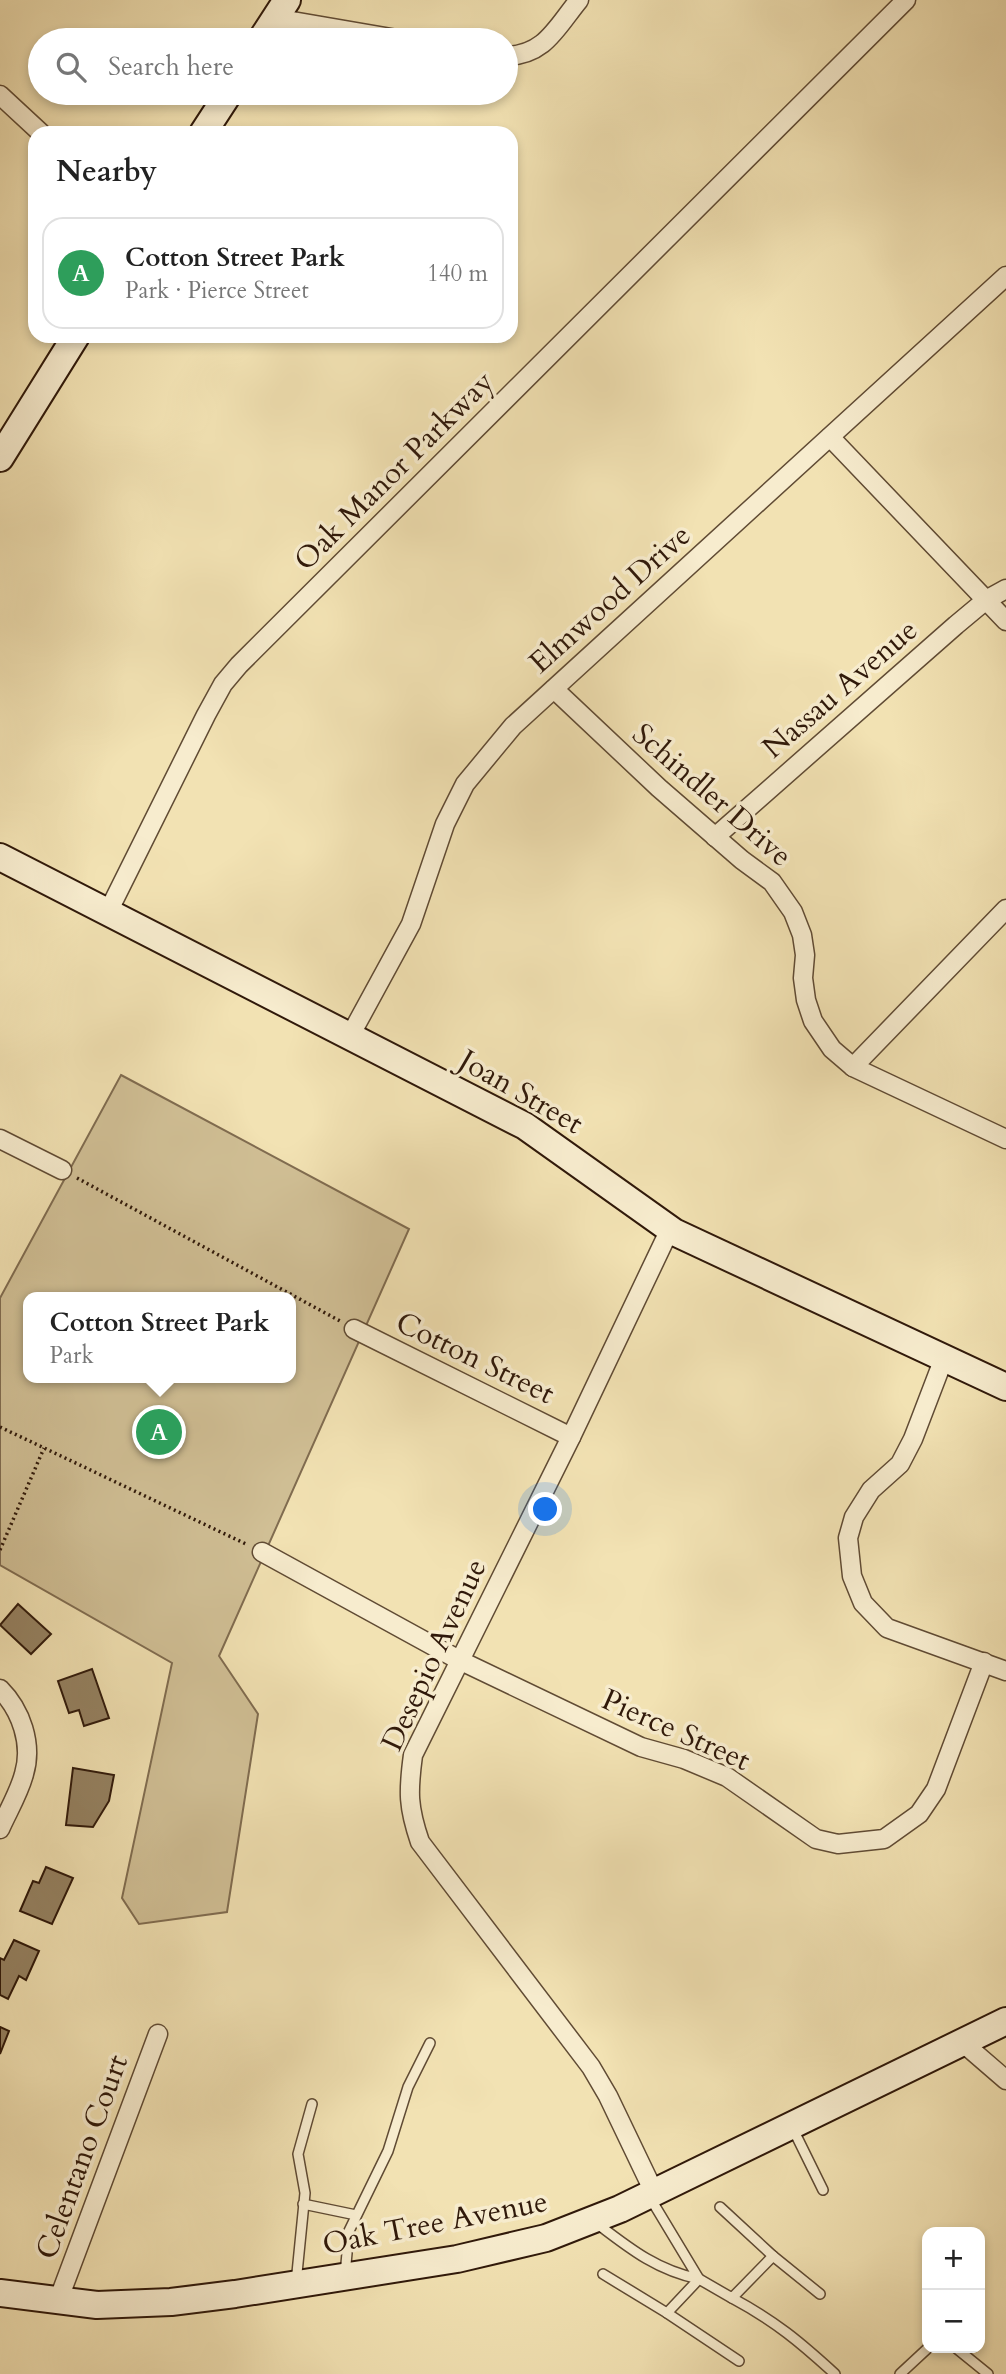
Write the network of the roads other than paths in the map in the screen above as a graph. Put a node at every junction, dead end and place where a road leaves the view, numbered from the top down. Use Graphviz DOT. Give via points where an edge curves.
graph roads {
  1 [pos="579,0"];
  2 [pos="906,0"];
  3 [pos="274,20"];
  4 [pos="326,28"];
  5 [pos="518,55"];
  6 [pos="0,95"];
  7 [pos="221,105"];
  8 [pos="33,126"];
  9 [pos="208,126"];
  10 [pos="1006,276"];
  11 [pos="72,343"];
  12 [pos="830,437"];
  13 [pos="0,458"];
  14 [pos="1006,589"];
  15 [pos="986,600"];
  16 [pos="1006,621"];
  17 [pos="554,689"];
  18 [pos="715,837"];
  19 [pos="0,856"];
  20 [pos="1006,909"];
  21 [pos="108,912"];
  22 [pos="350,1036"];
  23 [pos="853,1067"];
  24 [pos="0,1139"];
  25 [pos="1006,1139"];
  26 [pos="62,1170"];
  27 [pos="670,1229"];
  28 [pos="354,1329"];
  29 [pos="944,1359"];
  30 [pos="1006,1387"];
  31 [pos="571,1437"];
  32 [pos="262,1552"];
  33 [pos="459,1660"];
  34 [pos="985,1662"];
  35 [pos="1006,1671"];
  36 [pos="0,1689"];
  37 [pos="0,1829"];
  38 [pos="1006,2021"];
  39 [pos="158,2034"];
  40 [pos="962,2042"];
  41 [pos="430,2043"];
  42 [pos="1006,2080"];
  43 [pos="312,2104"];
  44 [pos="791,2125"];
  45 [pos="823,2190"];
  46 [pos="652,2193"];
  47 [pos="303,2204"];
  48 [pos="720,2207"];
  49 [pos="356,2215"];
  50 [pos="594,2221"];
  51 [pos="773,2256"];
  52 [pos="603,2274"];
  53 [pos="345,2277"];
  54 [pos="699,2279"];
  55 [pos="295,2285"];
  56 [pos="0,2293"];
  57 [pos="820,2294"];
  58 [pos="732,2298"];
  59 [pos="58,2301"];
  60 [pos="667,2313"];
  61 [pos="923,2353"];
  62 [pos="962,2353"];
  63 [pos="739,2361"];
  64 [pos="835,2374"];
  65 [pos="900,2374"];
  66 [pos="988,2374"];
  1 -- 5 [label="street" via="542,47"];
  2 -- 21 [label="street, Oak Manor Parkway" via="239,664 206,715"];
  3 -- 4 [label="street"];
  6 -- 8 [label="street"];
  7 -- 9 [label="street"];
  10 -- 12 [label="street, Elmwood Drive"];
  11 -- 13 [label="street"];
  12 -- 15 [label="street"];
  12 -- 17 [label="street, Elmwood Drive"];
  14 -- 15 [label="street, Nassau Avenue"];
  15 -- 16 [label="street"];
  15 -- 18 [label="street, Nassau Avenue"];
  17 -- 18 [label="street, Schindler Drive"];
  17 -- 22 [label="street, Elmwood Drive" via="513,726 465,784 445,824 411,925"];
  18 -- 23 [label="street, Schindler Drive" via="763,873 787,901 802,935 803,978 813,1021 832,1049"];
  19 -- 21 [label="street, Joan Street"];
  20 -- 23 [label="street"];
  21 -- 22 [label="street, Joan Street"];
  22 -- 27 [label="street, Joan Street" via="525,1126"];
  23 -- 25 [label="street, Schindler Drive"];
  24 -- 26 [label="street"];
  27 -- 29 [label="street, Joan Street"];
  27 -- 31 [label="street, Desepio Avenue"];
  28 -- 31 [label="street, Cotton Street"];
  29 -- 30 [label="street, Joan Street"];
  29 -- 34 [label="street" via="900,1464 871,1490 854,1517 849,1554 863,1603 887,1628"];
  31 -- 33 [label="street, Desepio Avenue"];
  32 -- 33 [label="street, Pierce Street"];
  33 -- 34 [label="street, Pierce Street" via="641,1747 727,1777 816,1839 838,1844 884,1839 919,1814 936,1789"];
  33 -- 46 [label="street, Desepio Avenue" via="412,1755 410,1811 420,1842 591,2067"];
  34 -- 35 [label="street"];
  36 -- 37 [label="street" via="18,1712 27,1753 24,1773"];
  38 -- 40 [label="street, Oak Tree Avenue"];
  39 -- 59 [label="street, Celentano Court"];
  40 -- 42 [label="street"];
  40 -- 44 [label="street, Oak Tree Avenue"];
  41 -- 49 [label="lane" via="408,2087 388,2151"];
  43 -- 47 [label="lane" via="298,2154"];
  44 -- 45 [label="lane"];
  44 -- 46 [label="street, Oak Tree Avenue"];
  46 -- 50 [label="street, Oak Tree Avenue"];
  46 -- 54 [label="lane"];
  47 -- 49 [label="lane"];
  47 -- 55 [label="lane"];
  48 -- 51 [label="lane"];
  49 -- 53 [label="lane" via="349,2231"];
  50 -- 53 [label="street, Oak Tree Avenue" via="501,2250"];
  50 -- 54 [label="lane" via="638,2255 675,2274"];
  51 -- 57 [label="lane"];
  51 -- 58 [label="lane"];
  52 -- 60 [label="lane"];
  53 -- 55 [label="street, Oak Tree Avenue"];
  54 -- 58 [label="lane"];
  54 -- 60 [label="lane"];
  55 -- 59 [label="street, Oak Tree Avenue" via="171,2302 97,2305"];
  56 -- 59 [label="street, Oak Tree Avenue"];
  58 -- 64 [label="lane" via="794,2336"];
  60 -- 63 [label="lane"];
  61 -- 65 [label="lane"];
  62 -- 66 [label="lane"];
}
